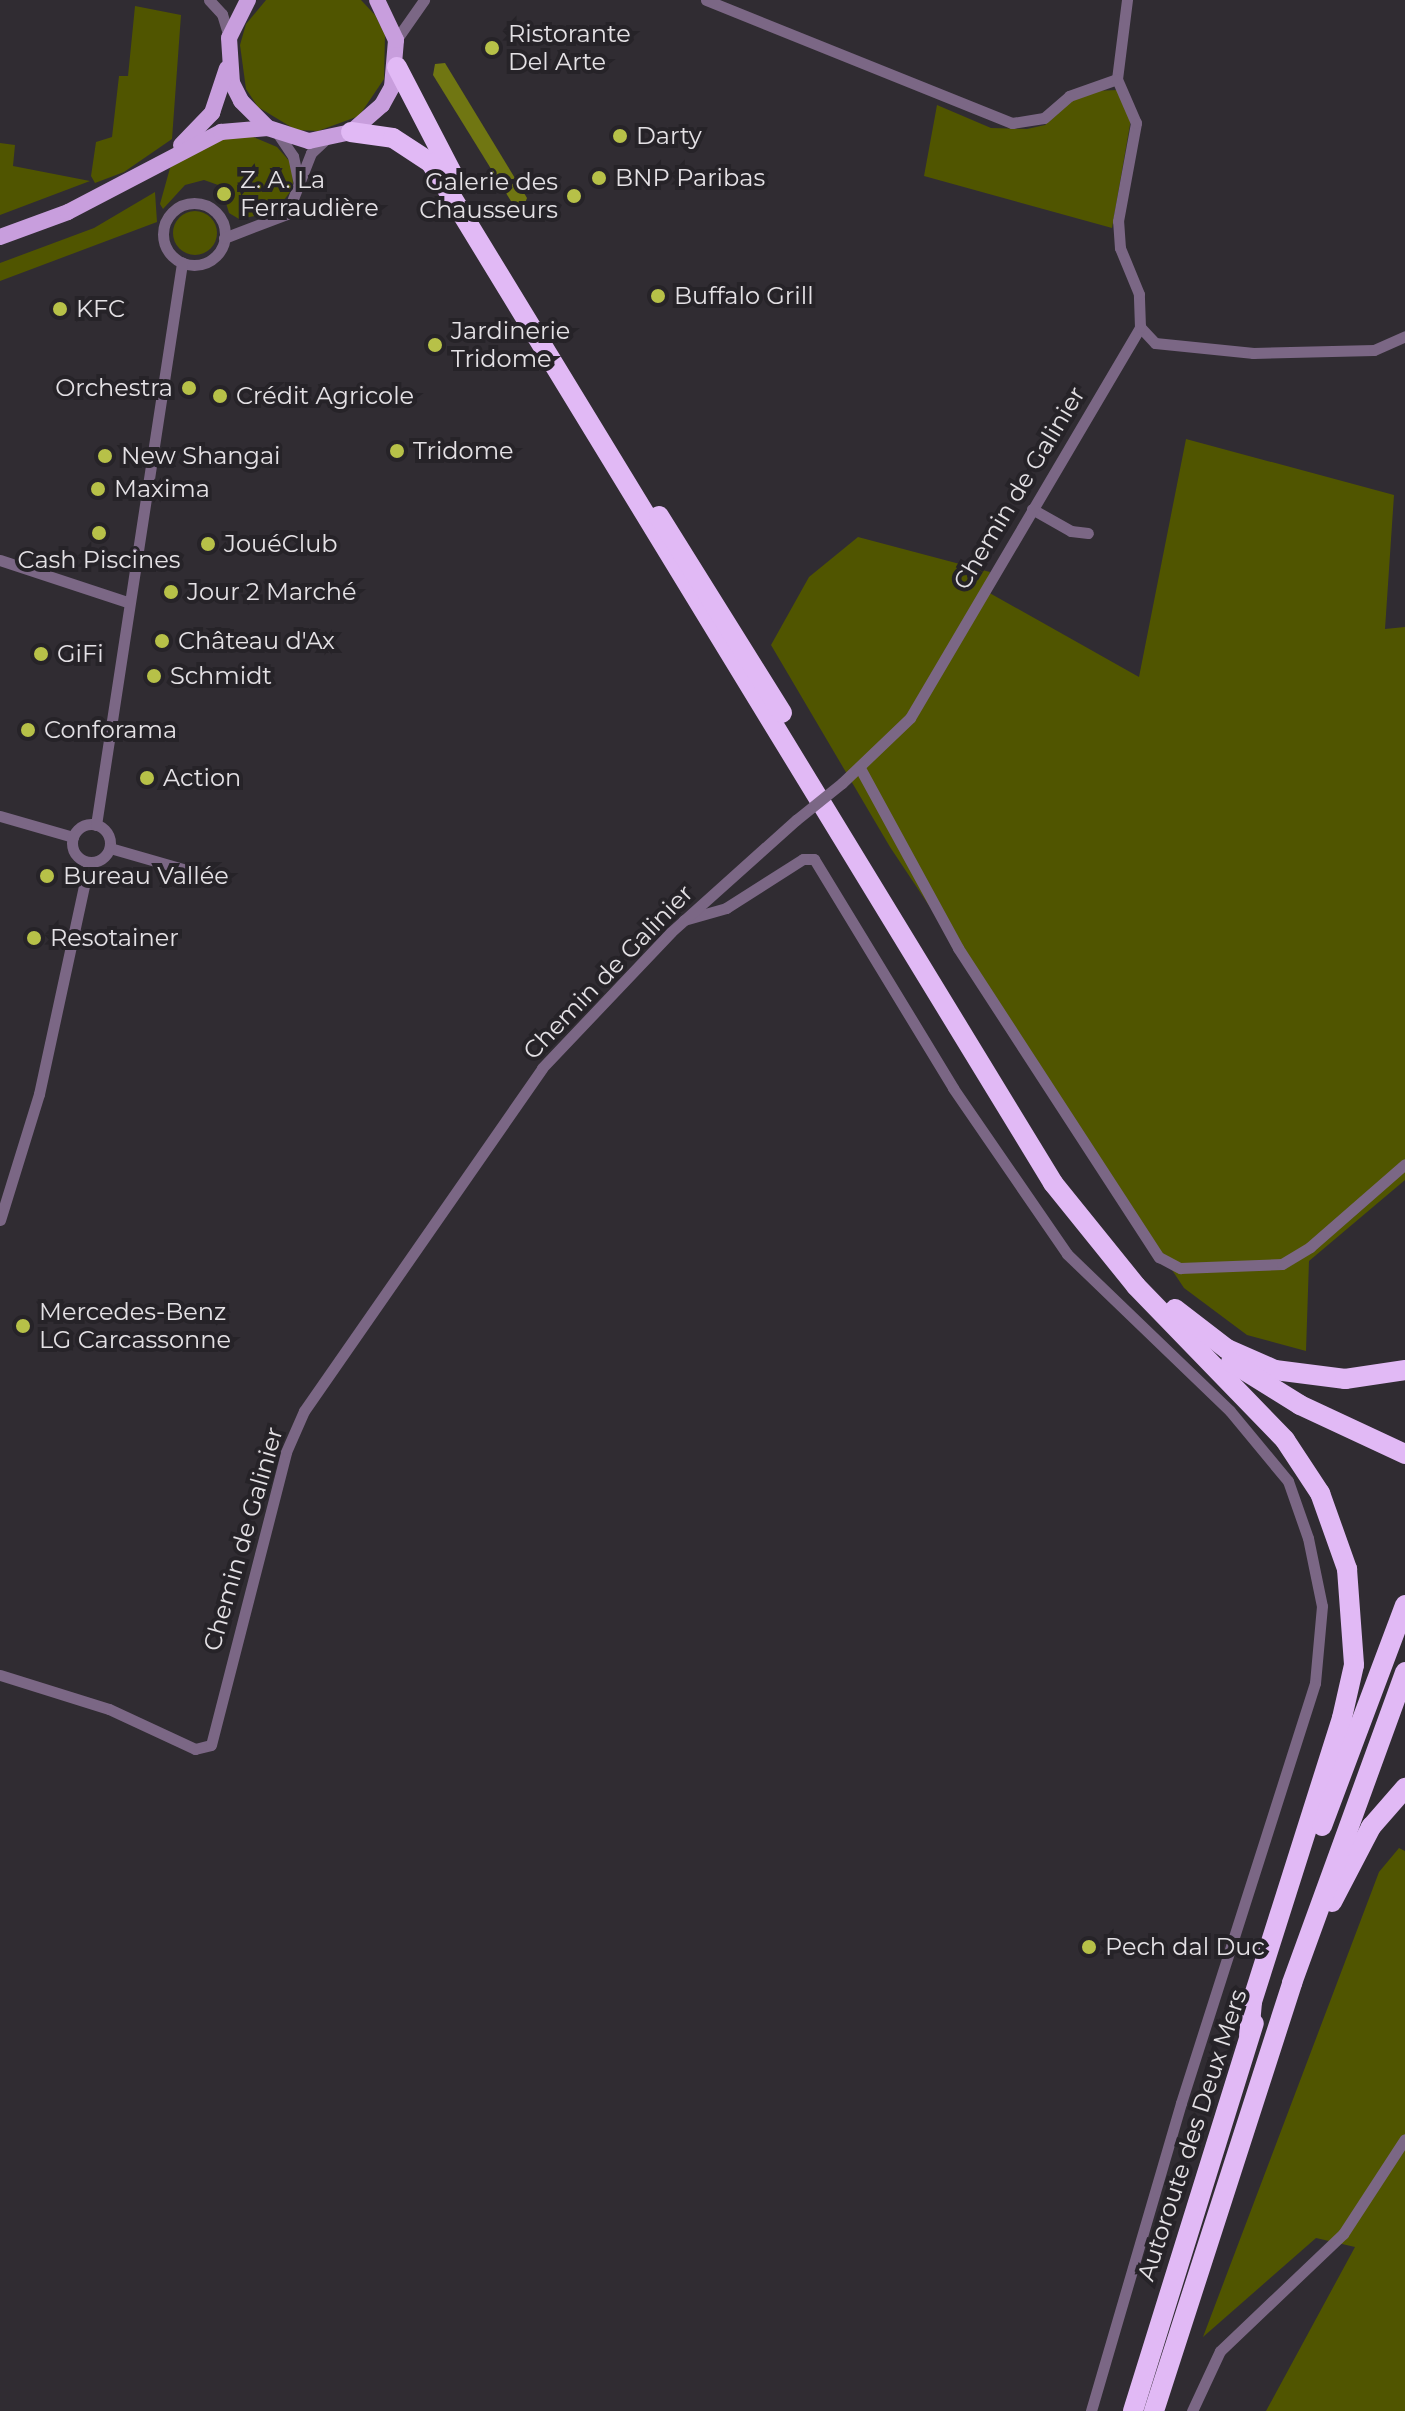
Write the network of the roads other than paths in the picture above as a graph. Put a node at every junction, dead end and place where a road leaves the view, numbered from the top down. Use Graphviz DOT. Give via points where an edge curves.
graph roads {
  1 [pos="209,0"];
  2 [pos="248,0"];
  3 [pos="424,0"];
  4 [pos="706,0"];
  5 [pos="1127,0"];
  6 [pos="382,4"];
  7 [pos="229,38"];
  8 [pos="396,40"];
  9 [pos="228,64"];
  10 [pos="397,67"];
  11 [pos="1117,79"];
  12 [pos="273,131"];
  13 [pos="351,132"];
  14 [pos="325,140"];
  15 [pos="168,157"];
  16 [pos="300,190"];
  17 [pos="222,221"];
  18 [pos="243,228"];
  19 [pos="0,237"];
  20 [pos="224,238"];
  21 [pos="185,264"];
  22 [pos="1140,327"];
  23 [pos="1405,336"];
  24 [pos="1032,509"];
  25 [pos="1088,533"];
  26 [pos="0,560"];
  27 [pos="127,602"];
  28 [pos="861,770"];
  29 [pos="0,816"];
  30 [pos="96,825"];
  31 [pos="73,837"];
  32 [pos="110,848"];
  33 [pos="89,862"];
  34 [pos="183,869"];
  35 [pos="684,920"];
  36 [pos="1405,1164"];
  37 [pos="0,1220"];
  38 [pos="1178,1320"];
  39 [pos="1405,1370"];
  40 [pos="1405,1454"];
  41 [pos="1405,1467"];
  42 [pos="1405,1605"];
  43 [pos="1405,1672"];
  44 [pos="0,1675"];
  45 [pos="1405,1788"];
  46 [pos="1292,1983"];
  47 [pos="1249,2035"];
  48 [pos="1405,2139"];
  49 [pos="1091,2411"];
  50 [pos="1133,2411"];
  51 [pos="1154,2411"];
  52 [pos="1192,2411"];
  1 -- 7 [label="street" via="222,14"];
  2 -- 7 [label="main road"];
  3 -- 8 [label="street"];
  4 -- 11 [label="street" via="1012,123 1044,118 1069,96"];
  5 -- 11 [label="street"];
  6 -- 8 [label="main road"];
  7 -- 9 [label="main road"];
  8 -- 10 [label="main road"];
  9 -- 12 [label="main road" via="241,101"];
  9 -- 15 [label="main road" via="212,113"];
  10 -- 13 [label="main road" via="382,105"];
  10 -- 38 [label="highway" via="466,197 1016,1103 1079,1200"];
  11 -- 22 [label="street" via="1136,123 1118,221 1120,248 1139,294"];
  12 -- 14 [label="main road"];
  12 -- 15 [label="main road" via="221,132"];
  12 -- 16 [label="street" via="293,156"];
  13 -- 14 [label="main road"];
  13 -- 38 [label="highway" via="393,138 431,163 1053,1183 1096,1242"];
  14 -- 16 [label="street" via="311,153"];
  15 -- 19 [label="main road" via="68,212"];
  16 -- 18 [label="street" via="287,214"];
  17 -- 18 [label="street"];
  17 -- 20 [label="street"];
  17 -- 21 [label="street" via="199,204 174,211 163,240"];
  18 -- 20 [label="street"];
  20 -- 21 [label="street" via="214,258"];
  21 -- 27 [label="street"];
  22 -- 23 [label="street" via="1155,343 1253,353 1374,350"];
  22 -- 24 [label="street, Chemin de Galinier"];
  24 -- 25 [label="street" via="1071,531"];
  24 -- 28 [label="street, Chemin de Galinier" via="910,718"];
  26 -- 27 [label="street"];
  27 -- 30 [label="street"];
  28 -- 35 [label="street, Chemin de Galinier, bridge"];
  28 -- 36 [label="street" via="958,948 1159,1257 1180,1268 1282,1264 1310,1247"];
  29 -- 31 [label="street"];
  30 -- 31 [label="street" via="82,827"];
  30 -- 32 [label="street" via="108,833"];
  31 -- 33 [label="street" via="74,850"];
  32 -- 33 [label="street" via="99,861"];
  32 -- 34 [label="street"];
  33 -- 37 [label="street" via="39,1094"];
  35 -- 44 [label="street, Chemin de Galinier" via="542,1068 304,1411 286,1452 211,1745 195,1749 109,1709"];
  35 -- 49 [label="street" via="726,908 803,859 814,859 953,1088 1067,1254 1230,1411 1288,1481 1308,1538 1322,1606 1315,1683 1181,2103"];
  38 -- 39 [label="highway" via="1275,1370 1345,1379"];
  38 -- 40 [label="highway" via="1262,1382"];
  38 -- 41 [label="highway" via="1294,1412"];
  38 -- 47 [label="highway" via="1306,1469 1330,1518 1351,1591 1355,1643 1349,1690 1252,2002"];
  42 -- 47 [label="highway, Autoroute des Deux Mers"];
  43 -- 46 [label="highway, Autoroute des Deux Mers"];
  45 -- 46 [label="highway" via="1354,1856 1311,1958"];
  46 -- 51 [label="highway, Autoroute des Deux Mers"];
  47 -- 50 [label="highway, Autoroute des Deux Mers"];
  48 -- 52 [label="street" via="1343,2234 1220,2351"];
}
